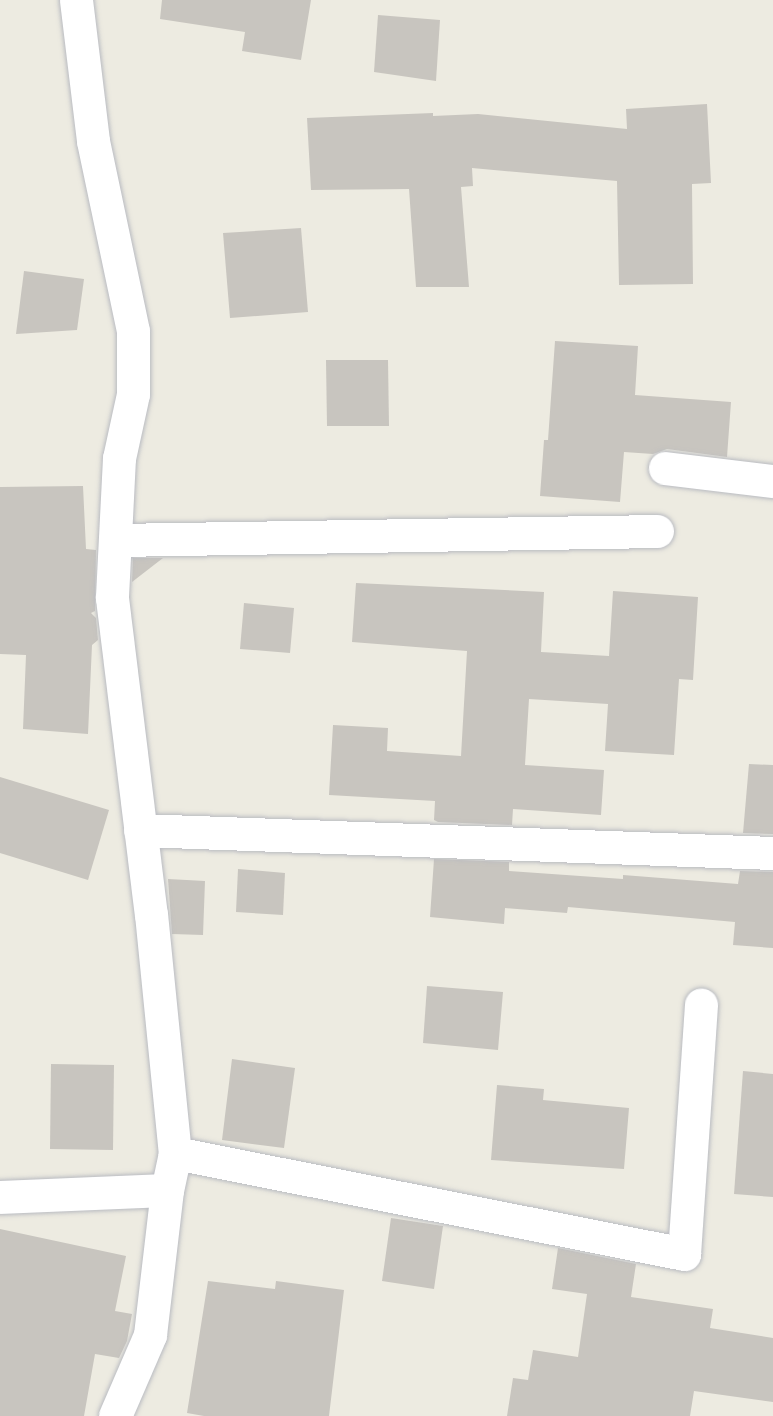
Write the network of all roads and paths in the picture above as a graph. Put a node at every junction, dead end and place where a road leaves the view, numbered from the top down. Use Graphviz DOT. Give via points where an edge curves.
graph roads {
  1 [pos="76,0"];
  2 [pos="664,468"];
  3 [pos="773,481"];
  4 [pos="657,531"];
  5 [pos="116,540"];
  6 [pos="140,830"];
  7 [pos="773,853"];
  8 [pos="701,1005"];
  9 [pos="175,1153"];
  10 [pos="167,1190"];
  11 [pos="0,1197"];
  12 [pos="115,1416"];
  1 -- 5 [label="street" via="93,141 133,331 133,394 119,458"];
  2 -- 3 [label="street"];
  4 -- 5 [label="street"];
  5 -- 6 [label="street" via="112,598"];
  6 -- 7 [label="street"];
  6 -- 9 [label="street"];
  8 -- 9 [label="street" via="684,1254"];
  9 -- 10 [label="street"];
  10 -- 11 [label="street"];
  10 -- 12 [label="street" via="150,1335"];
}
